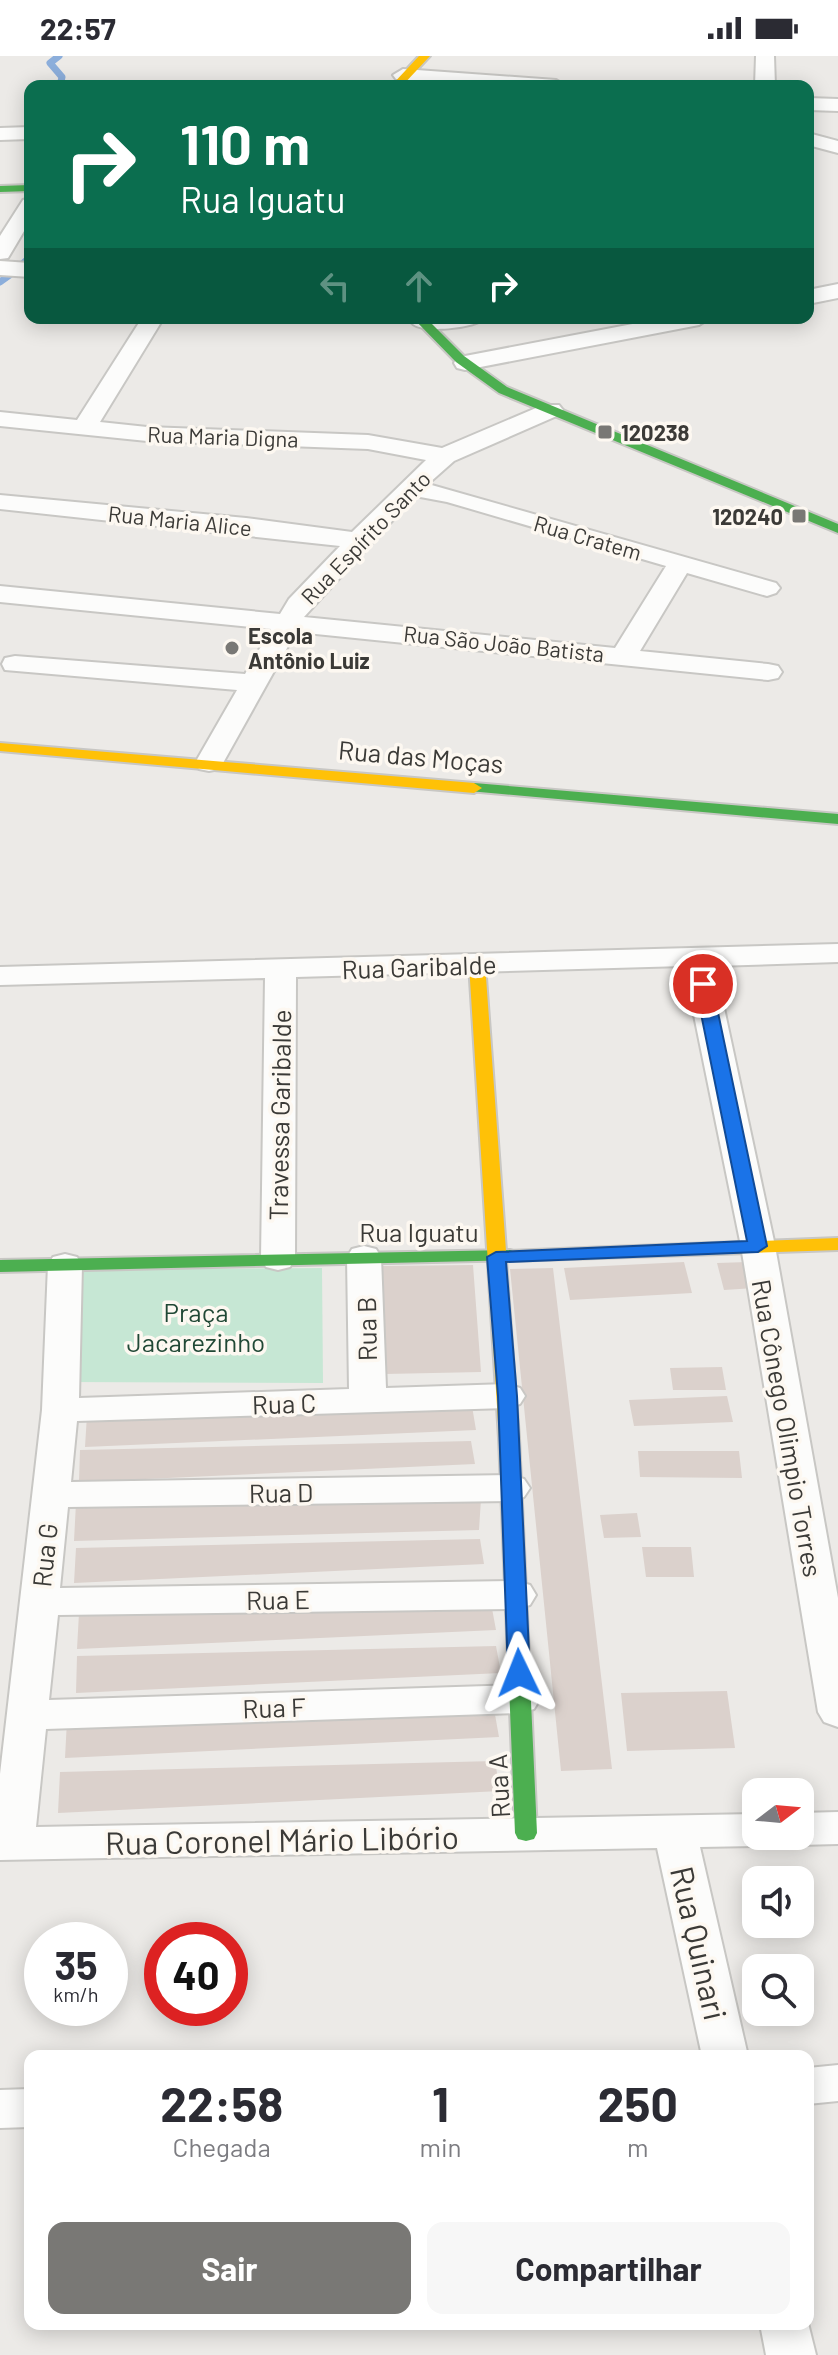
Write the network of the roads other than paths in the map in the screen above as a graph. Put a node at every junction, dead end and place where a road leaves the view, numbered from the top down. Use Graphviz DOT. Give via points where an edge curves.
graph roads {
  1 [pos="425,56"];
  2 [pos="765,56"];
  3 [pos="400,80"];
  4 [pos="765,80"];
  5 [pos="814,104"];
  6 [pos="838,105"];
  7 [pos="24,133"];
  8 [pos="0,134"];
  9 [pos="814,141"];
  10 [pos="838,147"];
  11 [pos="24,188"];
  12 [pos="0,189"];
  13 [pos="24,214"];
  14 [pos="0,253"];
  15 [pos="0,268"];
  16 [pos="24,270"];
  17 [pos="838,291"];
  18 [pos="814,296"];
  19 [pos="149,324"];
  20 [pos="425,324"];
  21 [pos="668,324"];
  22 [pos="465,363"];
  23 [pos="551,410"];
  24 [pos="0,419"];
  25 [pos="84,428"];
  26 [pos="445,456"];
  27 [pos="409,487"];
  28 [pos="0,502"];
  29 [pos="838,529"];
  30 [pos="360,541"];
  31 [pos="680,564"];
  32 [pos="767,588"];
  33 [pos="0,594"];
  34 [pos="288,621"];
  35 [pos="624,655"];
  36 [pos="15,664"];
  37 [pos="768,672"];
  38 [pos="253,683"];
  39 [pos="0,747"];
  40 [pos="209,763"];
  41 [pos="838,819"];
  42 [pos="838,953"];
  43 [pos="697,955"];
  44 [pos="477,964"];
  45 [pos="281,970"];
  46 [pos="0,976"];
  47 [pos="838,1244"];
  48 [pos="758,1246"];
  49 [pos="364,1257"];
  50 [pos="496,1257"];
  51 [pos="278,1259"];
  52 [pos="65,1265"];
  53 [pos="0,1266"];
  54 [pos="507,1396"];
  55 [pos="368,1400"];
  56 [pos="60,1410"];
  57 [pos="511,1488"];
  58 [pos="51,1495"];
  59 [pos="516,1595"];
  60 [pos="39,1602"];
  61 [pos="520,1699"];
  62 [pos="838,1712"];
  63 [pos="27,1715"];
  64 [pos="838,1828"];
  65 [pos="814,1829"];
  66 [pos="742,1830"];
  67 [pos="675,1831"];
  68 [pos="526,1833"];
  69 [pos="6,1844"];
  70 [pos="724,2050"];
  71 [pos="838,2083"];
  72 [pos="814,2085"];
  73 [pos="24,2108"];
  74 [pos="0,2109"];
  75 [pos="785,2330"];
  76 [pos="791,2355"];
  1 -- 3 [label="street"];
  2 -- 4 [label="street"];
  5 -- 6 [label="street"];
  7 -- 8 [label="street"];
  9 -- 10 [label="street"];
  11 -- 12 [label="street"];
  13 -- 14 [label="street"];
  15 -- 16 [label="street"];
  17 -- 18 [label="street"];
  19 -- 25 [label="street"];
  20 -- 22 [label="street"];
  21 -- 22 [label="street"];
  22 -- 23 [label="street" via="503,390"];
  23 -- 26 [label="street, Rua Espírito Santo"];
  23 -- 29 [label="street"];
  24 -- 25 [label="street, Rua Maria Digna"];
  25 -- 26 [label="street, Rua Maria Digna" via="368,442"];
  26 -- 27 [label="street, Rua Espírito Santo"];
  27 -- 30 [label="street, Rua Espírito Santo"];
  27 -- 31 [label="street, Rua Cratem"];
  28 -- 30 [label="street, Rua Maria Alice"];
  30 -- 34 [label="street, Rua Espírito Santo"];
  31 -- 32 [label="street, Rua Cratem"];
  31 -- 35 [label="street"];
  33 -- 34 [label="street, Rua São João Batista"];
  34 -- 35 [label="street, Rua São João Batista"];
  34 -- 38 [label="street, Rua Espírito Santo"];
  35 -- 37 [label="street, Rua São João Batista"];
  36 -- 38 [label="street"];
  38 -- 40 [label="street, Rua Espírito Santo"];
  39 -- 40 [label="street, Rua das Moças"];
  40 -- 41 [label="street, Rua das Moças"];
  42 -- 43 [label="street, Rua Garibalde"];
  43 -- 44 [label="street, Rua Garibalde"];
  43 -- 48 [label="street, Rua Cônego Olimpio Torres"];
  44 -- 45 [label="street, Rua Garibalde"];
  44 -- 50 [label="street, Rua A"];
  45 -- 46 [label="street, Rua Garibalde"];
  45 -- 51 [label="street, Travessa Garibalde"];
  47 -- 48 [label="street, Rua Iguatu"];
  48 -- 50 [label="street, Rua Iguatu"];
  48 -- 62 [label="street, Rua Cônego Olimpio Torres"];
  49 -- 50 [label="street, Rua Iguatu"];
  49 -- 51 [label="street, Rua Iguatu"];
  49 -- 55 [label="street, Rua B"];
  50 -- 54 [label="street, Rua A"];
  51 -- 52 [label="street, Rua Iguatu"];
  52 -- 53 [label="street, Rua Iguatu"];
  52 -- 56 [label="street, Rua G"];
  54 -- 55 [label="street, Rua C"];
  54 -- 57 [label="street, Rua A"];
  55 -- 56 [label="street, Rua C"];
  56 -- 58 [label="street, Rua G"];
  57 -- 58 [label="street, Rua D"];
  57 -- 59 [label="street, Rua A"];
  58 -- 60 [label="street, Rua G"];
  59 -- 60 [label="street, Rua E"];
  59 -- 61 [label="street, Rua A"];
  60 -- 63 [label="street, Rua G"];
  61 -- 63 [label="street, Rua F"];
  61 -- 68 [label="street, Rua A"];
  63 -- 69 [label="street, Rua G"];
  64 -- 65 [label="street"];
  66 -- 67 [label="street, Rua Coronel Mário Libório"];
  67 -- 68 [label="street, Rua Coronel Mário Libório"];
  67 -- 70 [label="street, Rua Quinari"];
  68 -- 69 [label="street, Rua Coronel Mário Libório"];
  71 -- 72 [label="street"];
  73 -- 74 [label="street"];
  75 -- 76 [label="street"];
}
